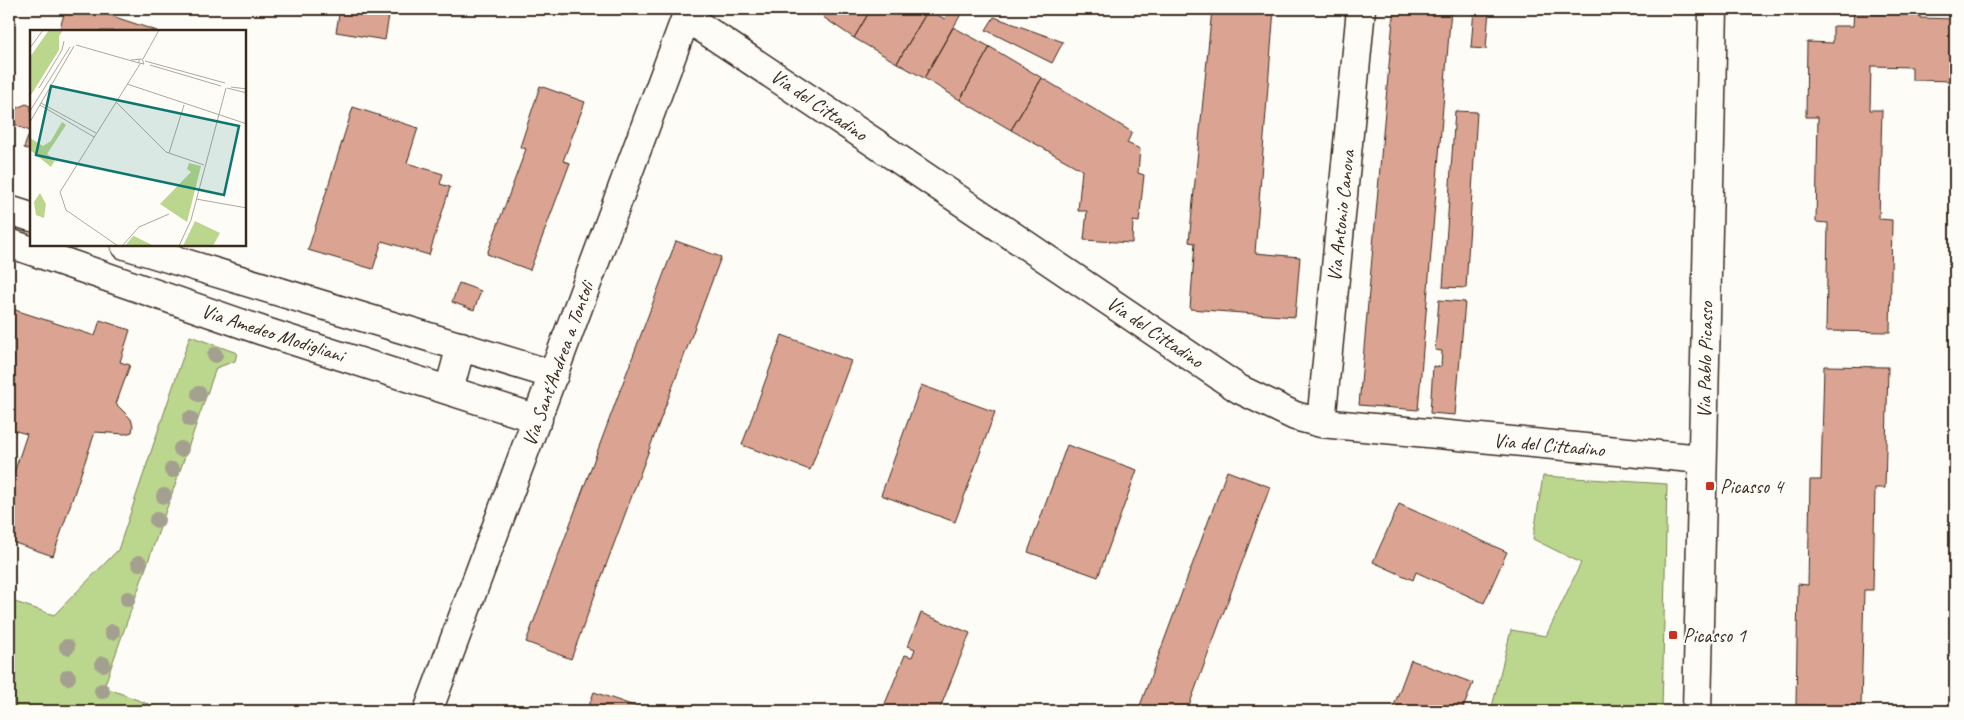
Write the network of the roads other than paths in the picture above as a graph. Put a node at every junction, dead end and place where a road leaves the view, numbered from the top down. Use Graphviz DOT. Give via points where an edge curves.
graph roads {
  1 [pos="1361,9"];
  2 [pos="1713,9"];
  3 [pos="688,13"];
  4 [pos="9,210"];
  5 [pos="30,217"];
  6 [pos="9,243"];
  7 [pos="128,246"];
  8 [pos="461,346"];
  9 [pos="554,375"];
  10 [pos="449,390"];
  11 [pos="538,419"];
  12 [pos="1320,423"];
  13 [pos="1702,459"];
  14 [pos="428,711"];
  15 [pos="1697,711"];
  1 -- 12 [label="street, Via Antonio Canova"];
  2 -- 13 [label="street, Via Pablo Picasso"];
  3 -- 9 [label="street, Via Sant'Andrea a Tontoli"];
  3 -- 12 [label="street, Via del Cittadino" via="1239,389 1295,416"];
  4 -- 5 [label="street"];
  6 -- 10 [label="street, Via Amedeo Modigliani" via="263,331"];
  7 -- 8 [label="street, Via Amedeo Modigliani"];
  8 -- 9 [label="street, Via Amedeo Modigliani"];
  8 -- 10 [label="street"];
  9 -- 11 [label="street, Via Sant'Andrea a Tontoli"];
  10 -- 11 [label="street, Via Amedeo Modigliani"];
  11 -- 14 [label="street, Via Sant'Andrea a Tontoli"];
  12 -- 13 [label="street, Via del Cittadino"];
  13 -- 15 [label="street, Via Pablo Picasso"];
}
